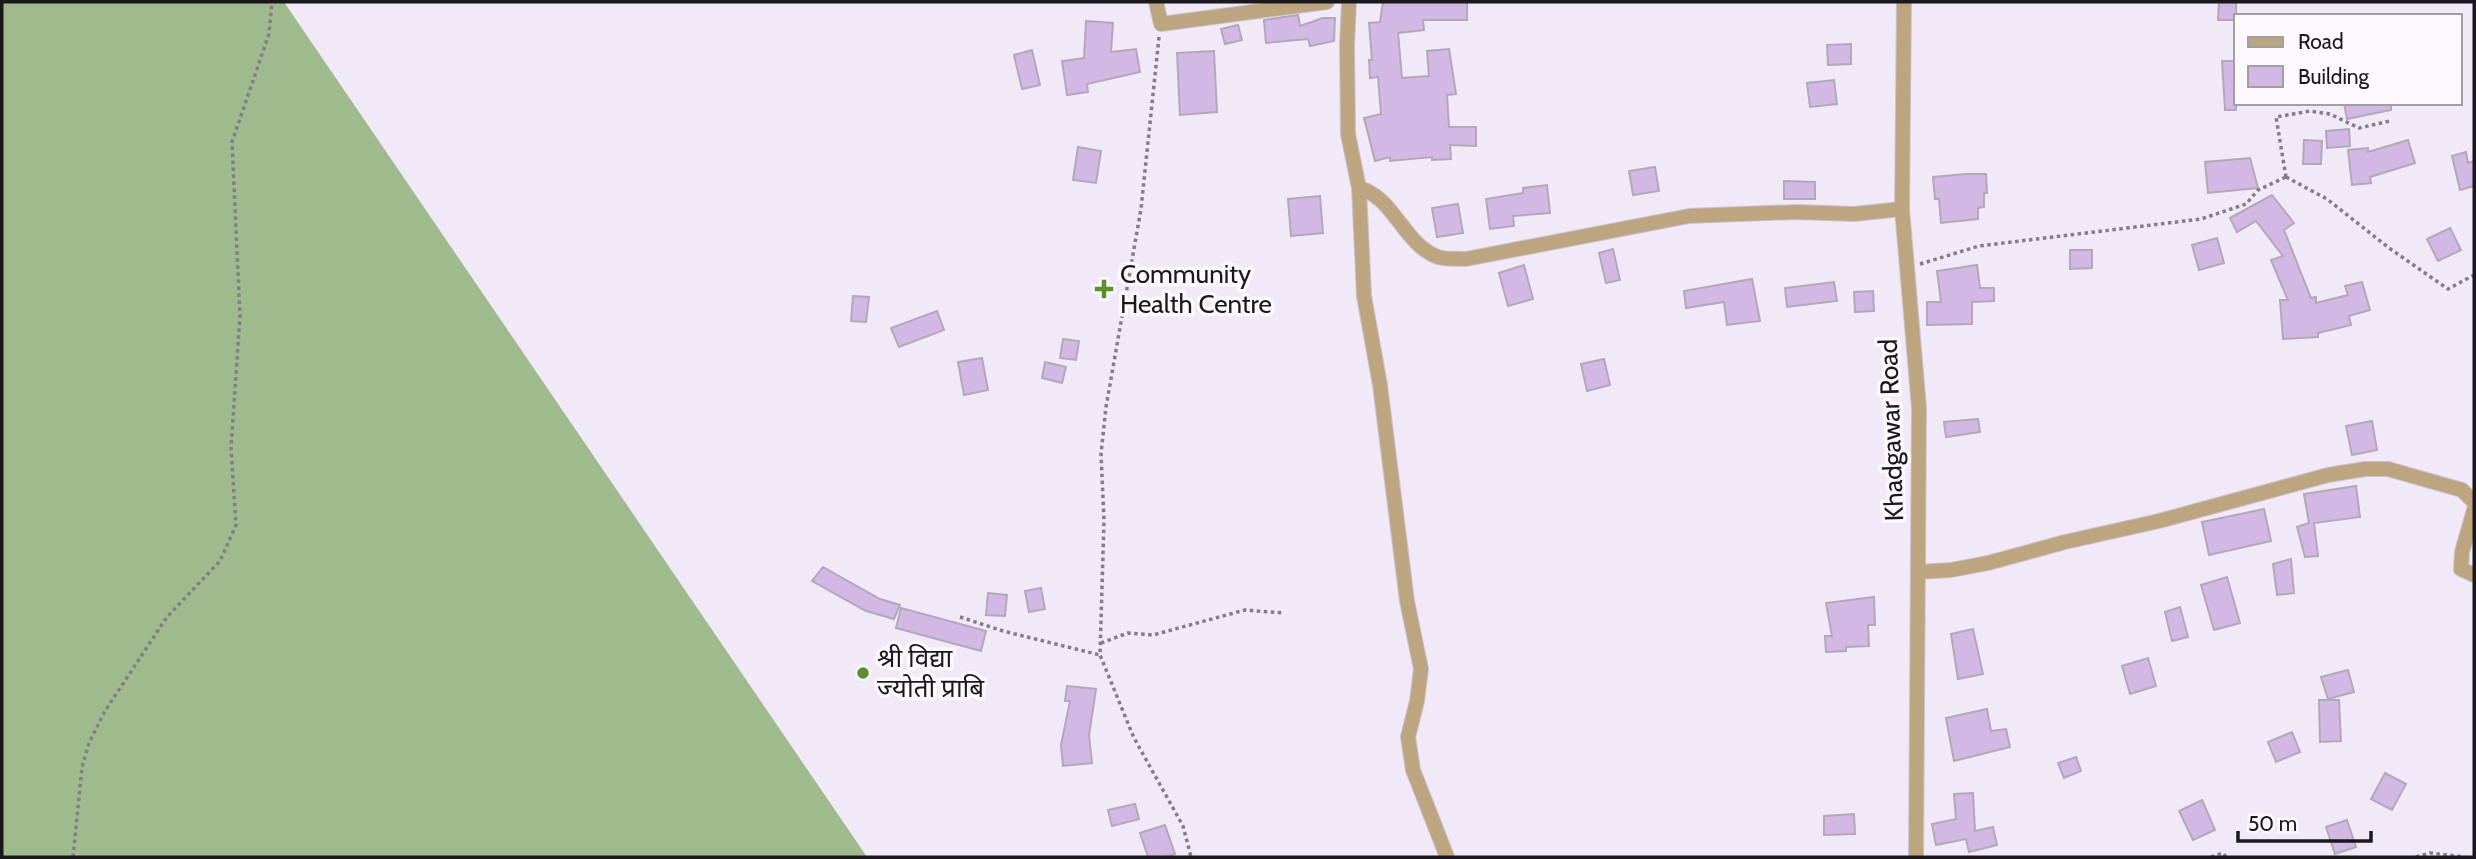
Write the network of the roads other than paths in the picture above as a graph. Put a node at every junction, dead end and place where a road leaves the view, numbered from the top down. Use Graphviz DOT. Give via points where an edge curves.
graph roads {
  1 [pos="1156,2"];
  2 [pos="1327,2"];
  3 [pos="1349,2"];
  4 [pos="1904,2"];
  5 [pos="1359,188"];
  6 [pos="1902,209"];
  7 [pos="2474,502"];
  8 [pos="2474,509"];
  9 [pos="1919,572"];
  10 [pos="2474,575"];
  11 [pos="1447,857"];
  12 [pos="1916,857"];
  1 -- 2 [label="street" via="1161,24"];
  3 -- 5 [label="street" via="1348,134"];
  4 -- 6 [label="street, Khadgawar Road"];
  5 -- 6 [label="street" via="1385,206 1425,250 1440,258 1466,258 1689,216"];
  5 -- 11 [label="street" via="1364,296 1407,601 1422,669 1408,737 1413,770"];
  6 -- 9 [label="street, Khadgawar Road" via="1919,408"];
  7 -- 9 [label="street" via="2462,490 2388,469 2365,469 1988,563"];
  8 -- 10 [label="street" via="2461,569"];
  9 -- 12 [label="street, Khadgawar Road"];
}
